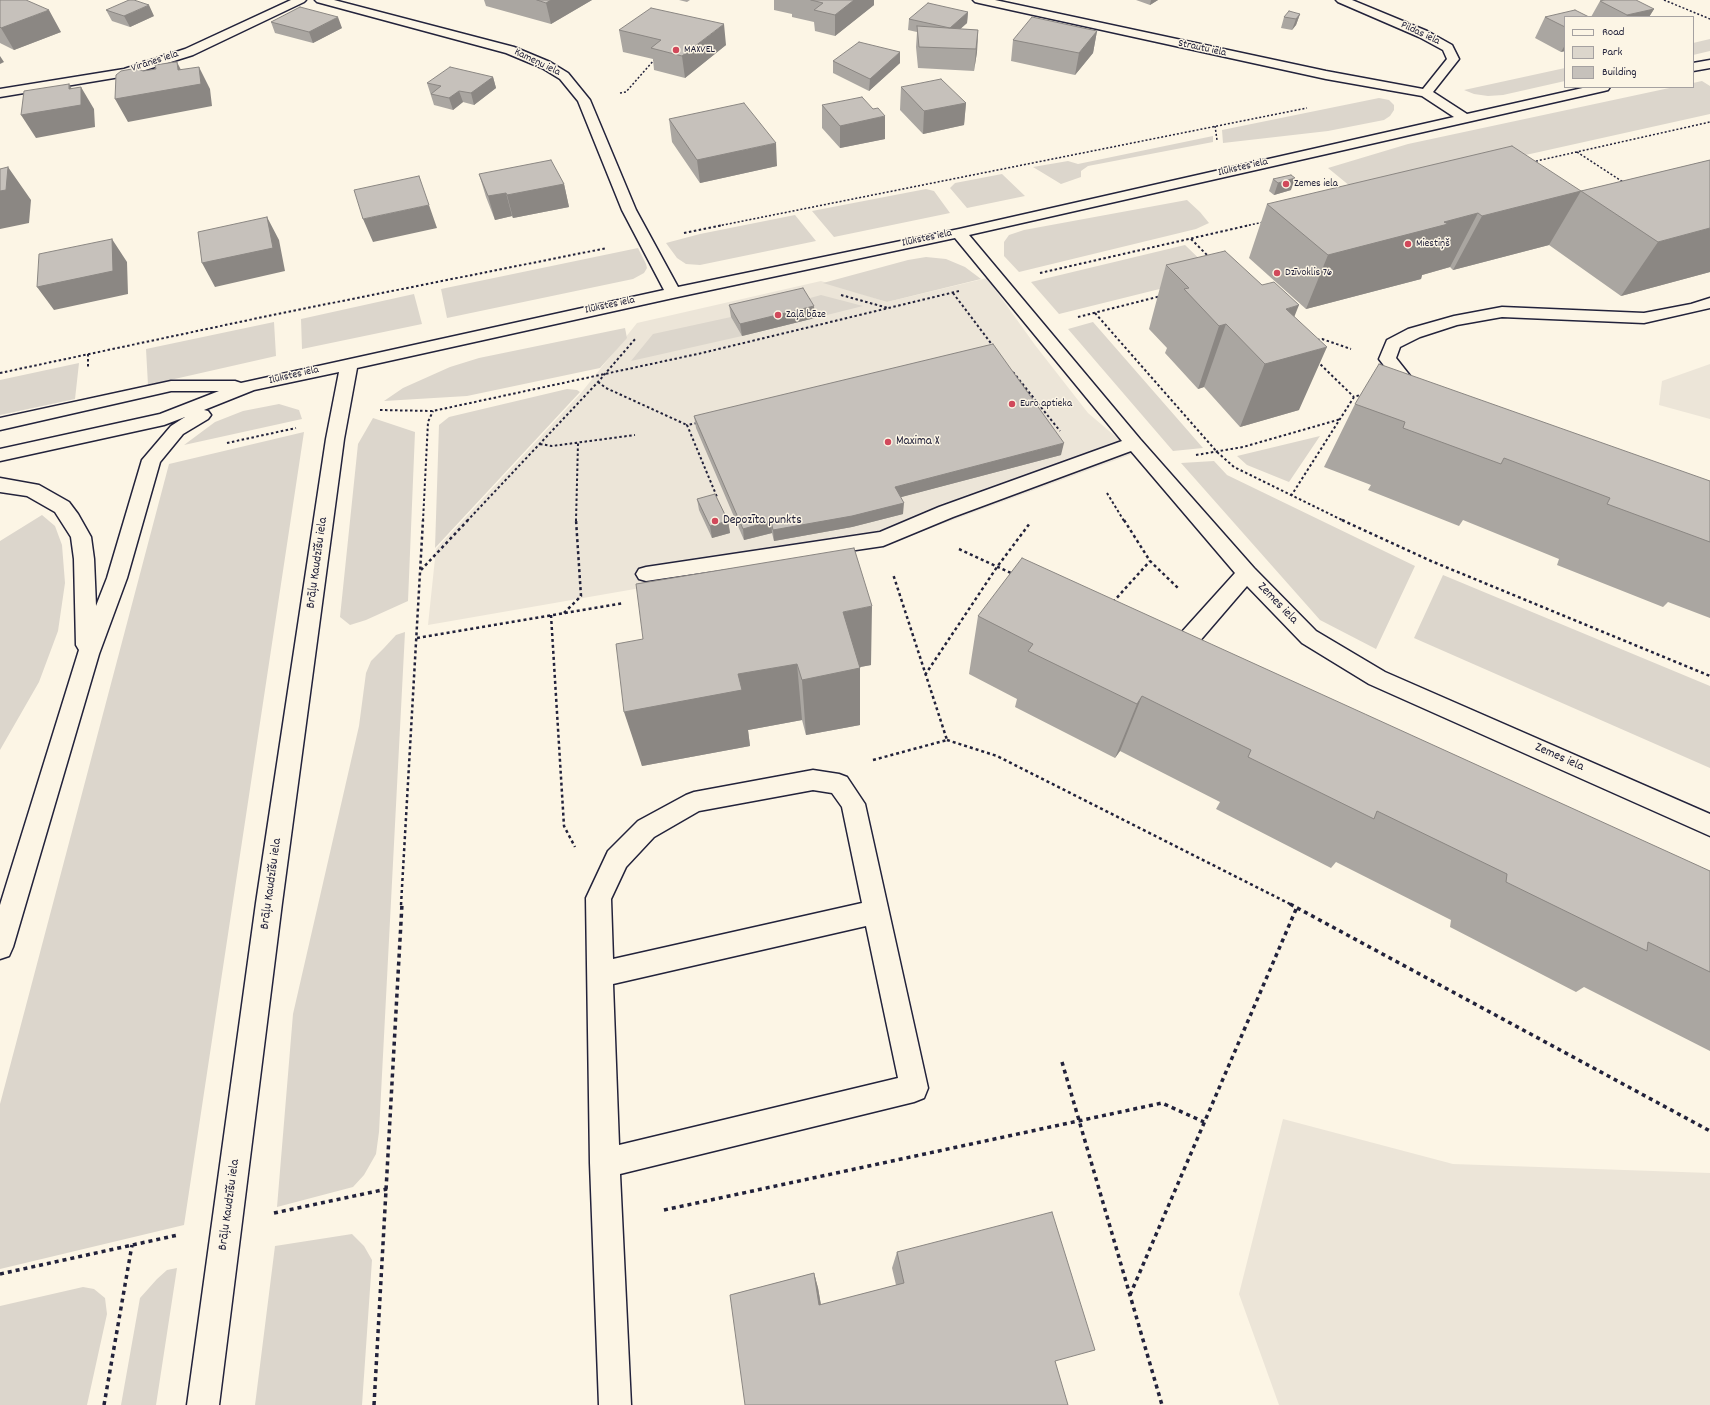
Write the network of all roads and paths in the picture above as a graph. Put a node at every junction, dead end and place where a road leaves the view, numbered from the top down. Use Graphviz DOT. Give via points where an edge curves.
graph roads {
  1 [pos="300,0"];
  2 [pos="321,0"];
  3 [pos="979,0"];
  4 [pos="1342,0"];
  5 [pos="1664,0"];
  6 [pos="1710,19"];
  7 [pos="654,60"];
  8 [pos="1710,64"];
  9 [pos="1694,67"];
  10 [pos="1599,88"];
  11 [pos="0,93"];
  12 [pos="1426,94"];
  13 [pos="584,100"];
  14 [pos="1308,107"];
  15 [pos="1464,118"];
  16 [pos="1710,122"];
  17 [pos="1577,152"];
  18 [pos="1530,162"];
  19 [pos="1628,185"];
  20 [pos="1268,221"];
  21 [pos="959,233"];
  22 [pos="1191,239"];
  23 [pos="646,240"];
  24 [pos="1211,259"];
  25 [pos="1000,282"];
  26 [pos="673,293"];
  27 [pos="952,293"];
  28 [pos="1164,296"];
  29 [pos="1710,303"];
  30 [pos="1095,312"];
  31 [pos="1037,327"];
  32 [pos="987,338"];
  33 [pos="1315,341"];
  34 [pos="994,349"];
  35 [pos="1387,359"];
  36 [pos="1316,361"];
  37 [pos="349,364"];
  38 [pos="1009,368"];
  39 [pos="0,373"];
  40 [pos="605,374"];
  41 [pos="598,382"];
  42 [pos="249,386"];
  43 [pos="1369,392"];
  44 [pos="1354,397"];
  45 [pos="1435,398"];
  46 [pos="375,410"];
  47 [pos="433,411"];
  48 [pos="1341,419"];
  49 [pos="702,422"];
  50 [pos="0,424"];
  51 [pos="687,426"];
  52 [pos="301,427"];
  53 [pos="635,435"];
  54 [pos="578,443"];
  55 [pos="1134,443"];
  56 [pos="223,444"];
  57 [pos="540,444"];
  58 [pos="1217,452"];
  59 [pos="0,455"];
  60 [pos="1084,462"];
  61 [pos="1152,462"];
  62 [pos="0,485"];
  63 [pos="1292,496"];
  64 [pos="717,497"];
  65 [pos="1034,518"];
  66 [pos="958,548"];
  67 [pos="1150,561"];
  68 [pos="997,567"];
  69 [pos="891,568"];
  70 [pos="421,571"];
  71 [pos="1247,573"];
  72 [pos="646,574"];
  73 [pos="1018,576"];
  74 [pos="1111,604"];
  75 [pos="564,613"];
  76 [pos="551,615"];
  77 [pos="1208,618"];
  78 [pos="1178,651"];
  79 [pos="88,654"];
  80 [pos="925,675"];
  81 [pos="1710,676"];
  82 [pos="947,740"];
  83 [pos="839,784"];
  84 [pos="1710,825"];
  85 [pos="575,847"];
  86 [pos="1297,907"];
  87 [pos="876,912"];
  88 [pos="0,947"];
  89 [pos="600,974"];
  90 [pos="1062,1062"];
  91 [pos="1080,1122"];
  92 [pos="1204,1122"];
  93 [pos="1710,1131"];
  94 [pos="605,1163"];
  95 [pos="387,1189"];
  96 [pos="664,1210"];
  97 [pos="272,1213"];
  98 [pos="179,1235"];
  99 [pos="132,1245"];
  100 [pos="0,1274"];
  101 [pos="1130,1295"];
  102 [pos="104,1405"];
  103 [pos="202,1405"];
  104 [pos="374,1405"];
  105 [pos="615,1405"];
  106 [pos="1162,1405"];
  1 -- 11 [label="street, Virānes iela" via="189,52 126,72"];
  2 -- 13 [label="street, Kameņu iela" via="510,50 546,65 564,76"];
  3 -- 12 [label="street, Strautu iela" via="1310,72"];
  4 -- 12 [label="street, Pildas iela" via="1423,34 1448,48 1453,59"];
  5 -- 6 [label="path"];
  7 -- 13 [label="path" via="626,92"];
  8 -- 9 [label="street"];
  10 -- 15 [label="street, Ilūkstes iela"];
  12 -- 15 [label="street"];
  13 -- 23 [label="street, Kameņu iela" via="629,210"];
  14 -- 23 [label="path"];
  15 -- 21 [label="street, Ilūkstes iela"];
  16 -- 17 [label="path"];
  17 -- 18 [label="path"];
  17 -- 19 [label="path"];
  20 -- 22 [label="path"];
  21 -- 25 [label="street, Zemes iela"];
  21 -- 26 [label="street, Ilūkstes iela"];
  22 -- 24 [label="path"];
  22 -- 25 [label="path"];
  23 -- 26 [label="street, Kameņu iela"];
  23 -- 39 [label="path"];
  25 -- 27 [label="path"];
  25 -- 31 [label="street, Zemes iela"];
  26 -- 37 [label="street, Ilūkstes iela"];
  27 -- 32 [label="path"];
  27 -- 40 [label="path"];
  28 -- 30 [label="path"];
  29 -- 35 [label="street" via="1644,318 1502,312 1454,321 1414,333 1393,344"];
  30 -- 31 [label="path"];
  30 -- 58 [label="path"];
  31 -- 32 [label="path"];
  31 -- 55 [label="street, Zemes iela"];
  32 -- 34 [label="path"];
  33 -- 35 [label="path" via="1322,339"];
  35 -- 45 [label="street" via="1405,381"];
  36 -- 44 [label="path"];
  37 -- 42 [label="street, Ilūkstes iela"];
  37 -- 103 [label="street, Brāļu Kaudzīšu iela" via="335,439 270,896"];
  38 -- 60 [label="path"];
  40 -- 41 [label="path"];
  40 -- 47 [label="path"];
  41 -- 51 [label="path"];
  41 -- 57 [label="path"];
  42 -- 50 [label="street, Ilūkstes iela" via="171,386"];
  42 -- 59 [label="street, Ilūkstes iela" via="164,419"];
  42 -- 79 [label="street" via="177,430 151,460 117,578"];
  43 -- 44 [label="path"];
  44 -- 48 [label="path"];
  46 -- 47 [label="path"];
  47 -- 70 [label="path" via="428,422"];
  48 -- 58 [label="path"];
  48 -- 63 [label="path"];
  49 -- 51 [label="path"];
  51 -- 64 [label="path"];
  52 -- 56 [label="path"];
  53 -- 54 [label="path"];
  54 -- 57 [label="path" via="552,446"];
  54 -- 75 [label="path" via="575,512 581,596"];
  55 -- 60 [label="street"];
  55 -- 61 [label="street, Zemes iela"];
  57 -- 70 [label="path"];
  58 -- 61 [label="path"];
  58 -- 63 [label="path" via="1234,467"];
  60 -- 67 [label="path" via="1099,480"];
  60 -- 72 [label="street" via="946,512 883,539"];
  61 -- 71 [label="street, Zemes iela"];
  62 -- 79 [label="street" via="32,490 62,507 81,538"];
  63 -- 81 [label="path" via="1431,561"];
  65 -- 68 [label="path"];
  66 -- 68 [label="path"];
  67 -- 74 [label="path"];
  67 -- 77 [label="path"];
  68 -- 73 [label="path"];
  68 -- 80 [label="path"];
  69 -- 80 [label="path"];
  70 -- 95 [label="path"];
  71 -- 77 [label="street"];
  71 -- 84 [label="street, Zemes iela" via="1309,637 1377,678"];
  76 -- 85 [label="path" via="564,826"];
  77 -- 78 [label="street"];
  79 -- 88 [label="street"];
  80 -- 82 [label="path"];
  82 -- 83 [label="path" via="854,764"];
  82 -- 86 [label="path" via="996,756"];
  83 -- 87 [label="street" via="853,804"];
  83 -- 89 [label="street" via="813,780 694,802 646,829 617,859 598,898"];
  86 -- 92 [label="path"];
  86 -- 93 [label="path"];
  87 -- 89 [label="street"];
  87 -- 94 [label="street" via="914,1088"];
  89 -- 94 [label="street"];
  90 -- 91 [label="path"];
  91 -- 92 [label="path" via="1162,1103"];
  91 -- 96 [label="path"];
  91 -- 101 [label="path"];
  92 -- 101 [label="path"];
  94 -- 105 [label="street"];
  95 -- 97 [label="path"];
  95 -- 104 [label="path"];
  98 -- 99 [label="path"];
  99 -- 100 [label="path"];
  99 -- 102 [label="path"];
  101 -- 106 [label="path"];
}
